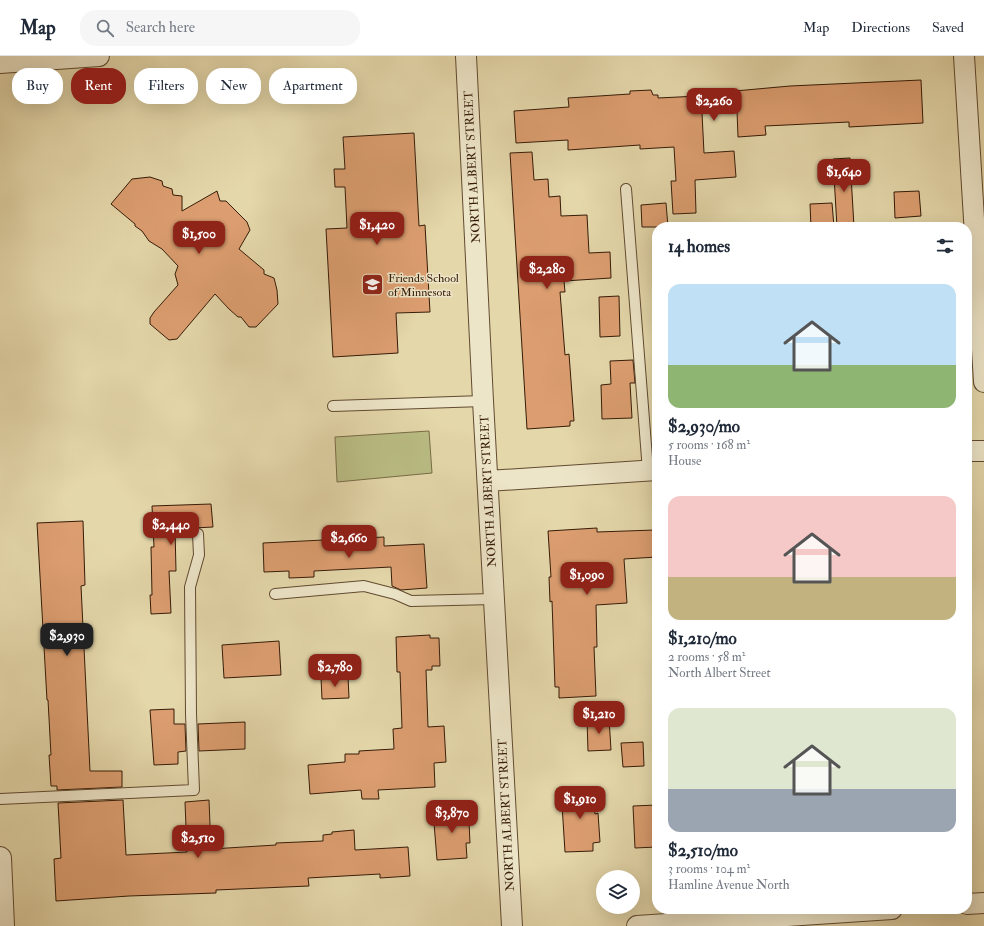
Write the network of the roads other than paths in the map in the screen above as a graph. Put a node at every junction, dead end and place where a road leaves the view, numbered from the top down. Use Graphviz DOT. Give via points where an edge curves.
graph roads {
  1 [pos="99,56"];
  2 [pos="466,56"];
  3 [pos="964,56"];
  4 [pos="0,63"];
  5 [pos="626,189"];
  6 [pos="980,234"];
  7 [pos="984,382"];
  8 [pos="483,401"];
  9 [pos="333,406"];
  10 [pos="984,451"];
  11 [pos="972,452"];
  12 [pos="652,471"];
  13 [pos="488,481"];
  14 [pos="198,534"];
  15 [pos="275,594"];
  16 [pos="494,599"];
  17 [pos="0,799"];
  18 [pos="0,858"];
  19 [pos="984,903"];
  20 [pos="972,904"];
  21 [pos="817,914"];
  22 [pos="3,926"];
  23 [pos="512,926"];
  24 [pos="637,926"];
  1 -- 4 [label="street"];
  2 -- 8 [label="street, NORTH ALBERT STREET"];
  3 -- 6 [label="street"];
  5 -- 12 [label="lane"];
  6 -- 7 [label="street"];
  8 -- 9 [label="lane"];
  8 -- 13 [label="street, NORTH ALBERT STREET"];
  10 -- 11 [label="street"];
  12 -- 13 [label="street"];
  13 -- 16 [label="street, NORTH ALBERT STREET"];
  14 -- 17 [label="lane" via="199,555 190,587 194,790"];
  15 -- 16 [label="lane" via="364,586 411,601"];
  16 -- 23 [label="street, NORTH ALBERT STREET"];
  18 -- 22 [label="street"];
  19 -- 20 [label="street"];
  21 -- 24 [label="street"];
}
